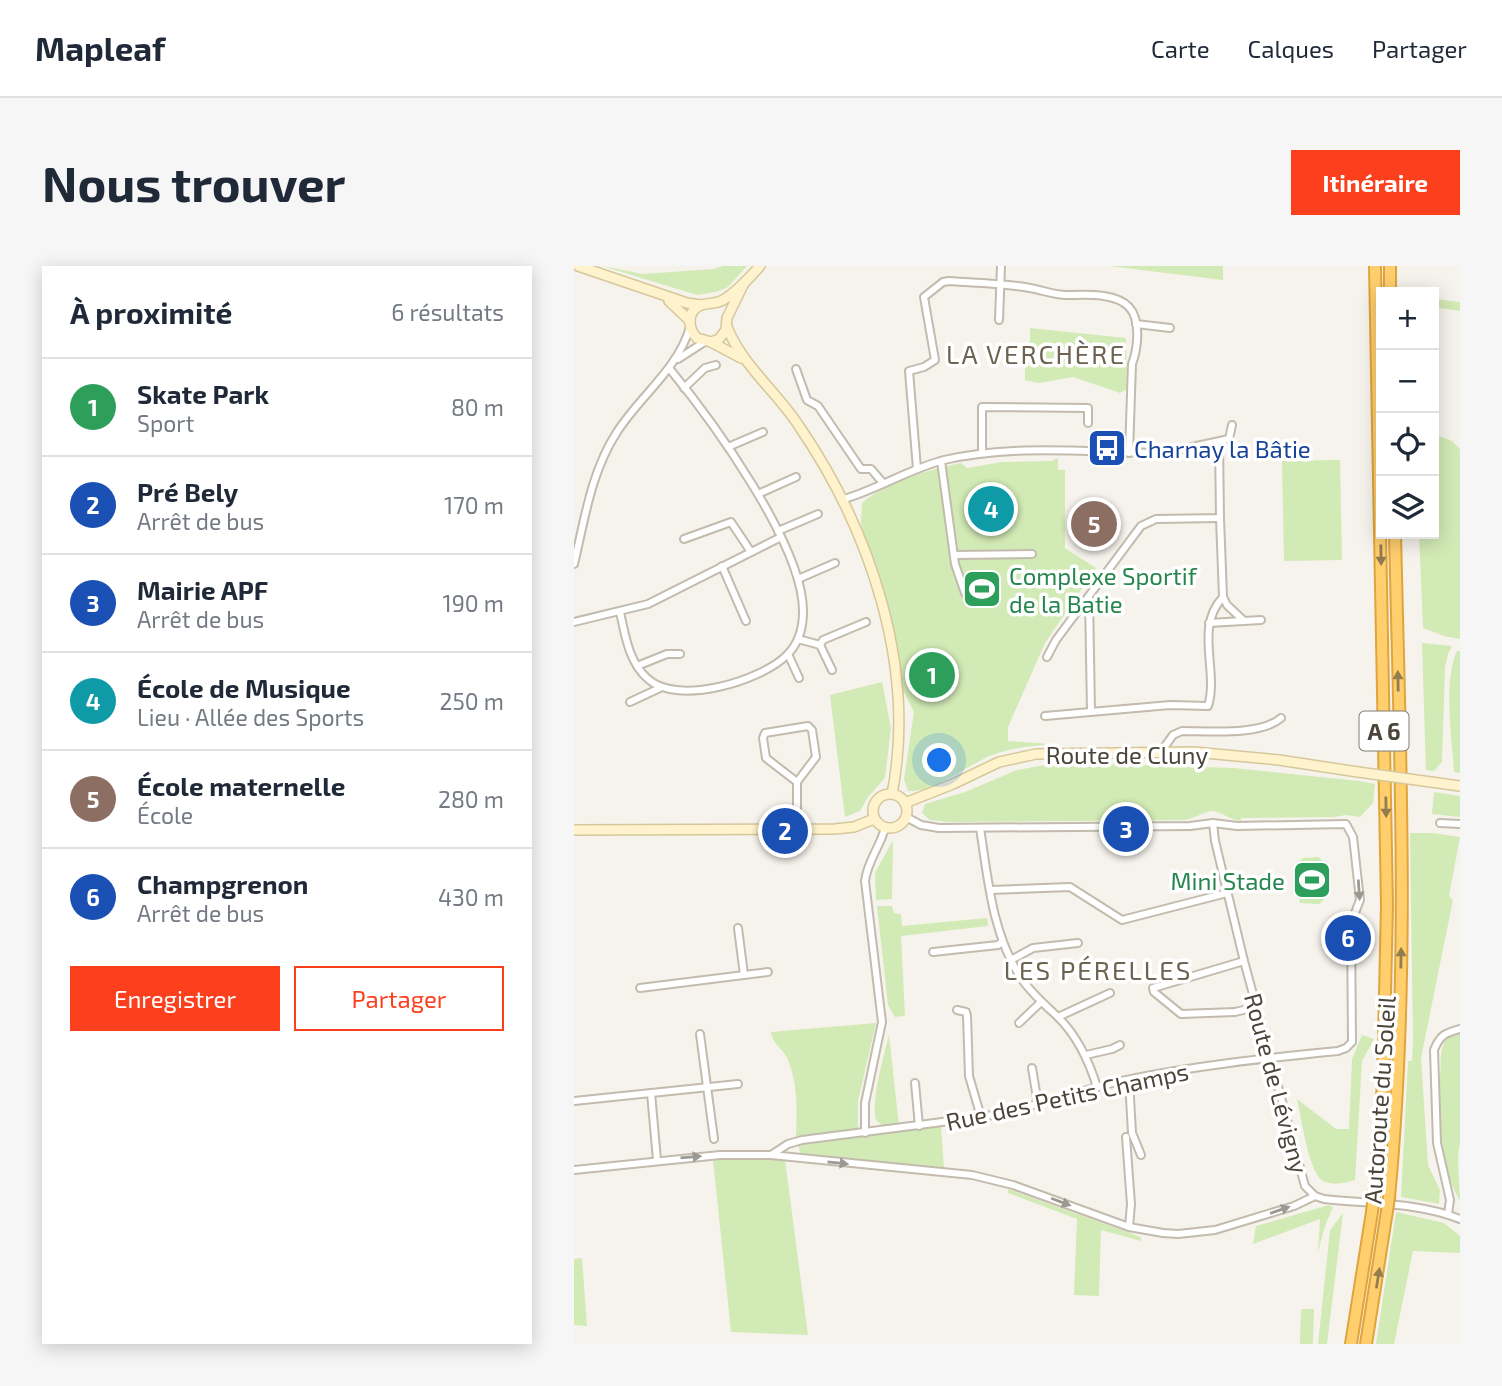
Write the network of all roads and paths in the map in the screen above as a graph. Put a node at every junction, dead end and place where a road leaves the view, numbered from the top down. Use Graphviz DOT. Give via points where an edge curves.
graph roads {
  1 [pos="578,266"];
  2 [pos="760,266"];
  3 [pos="1001,266"];
  4 [pos="1375,266"];
  5 [pos="1390,266"];
  6 [pos="744,283"];
  7 [pos="1001,285"];
  8 [pos="1390,287"];
  9 [pos="656,292"];
  10 [pos="713,304"];
  11 [pos="701,305"];
  12 [pos="999,320"];
  13 [pos="727,323"];
  14 [pos="690,324"];
  15 [pos="1136,324"];
  16 [pos="1170,328"];
  17 [pos="709,342"];
  18 [pos="748,363"];
  19 [pos="671,365"];
  20 [pos="716,365"];
  21 [pos="796,369"];
  22 [pos="684,388"];
  23 [pos="1088,424"];
  24 [pos="1232,425"];
  25 [pos="763,432"];
  26 [pos="1219,442"];
  27 [pos="728,447"];
  28 [pos="982,453"];
  29 [pos="1129,453"];
  30 [pos="941,461"];
  31 [pos="917,469"];
  32 [pos="796,477"];
  33 [pos="883,484"];
  34 [pos="758,494"];
  35 [pos="844,499"];
  36 [pos="818,514"];
  37 [pos="1220,518"];
  38 [pos="779,534"];
  39 [pos="684,539"];
  40 [pos="1395,539"];
  41 [pos="751,552"];
  42 [pos="1032,554"];
  43 [pos="954,555"];
  44 [pos="835,563"];
  45 [pos="574,564"];
  46 [pos="722,566"];
  47 [pos="798,579"];
  48 [pos="965,593"];
  49 [pos="1089,596"];
  50 [pos="1223,597"];
  51 [pos="620,612"];
  52 [pos="1261,620"];
  53 [pos="746,621"];
  54 [pos="1244,621"];
  55 [pos="574,622"];
  56 [pos="866,622"];
  57 [pos="1209,623"];
  58 [pos="798,639"];
  59 [pos="820,645"];
  60 [pos="680,654"];
  61 [pos="788,654"];
  62 [pos="1047,657"];
  63 [pos="637,666"];
  64 [pos="832,670"];
  65 [pos="799,678"];
  66 [pos="662,687"];
  67 [pos="630,702"];
  68 [pos="1091,712"];
  69 [pos="1045,716"];
  70 [pos="1281,718"];
  71 [pos="1161,752"];
  72 [pos="797,782"];
  73 [pos="1460,786"];
  74 [pos="892,794"];
  75 [pos="905,803"];
  76 [pos="906,817"];
  77 [pos="874,819"];
  78 [pos="1213,823"];
  79 [pos="1440,823"];
  80 [pos="1460,824"];
  81 [pos="797,828"];
  82 [pos="885,828"];
  83 [pos="980,828"];
  84 [pos="574,830"];
  85 [pos="990,890"];
  86 [pos="1227,893"];
  87 [pos="738,928"];
  88 [pos="1002,942"];
  89 [pos="1078,943"];
  90 [pos="933,952"];
  91 [pos="1011,960"];
  92 [pos="1244,961"];
  93 [pos="768,972"];
  94 [pos="744,975"];
  95 [pos="640,988"];
  96 [pos="1110,993"];
  97 [pos="1041,1002"];
  98 [pos="1256,1007"];
  99 [pos="957,1010"];
  100 [pos="1058,1017"];
  101 [pos="1019,1023"];
  102 [pos="1460,1029"];
  103 [pos="700,1034"];
  104 [pos="1120,1045"];
  105 [pos="1086,1055"];
  106 [pos="1271,1058"];
  107 [pos="1032,1068"];
  108 [pos="1129,1080"];
  109 [pos="915,1083"];
  110 [pos="738,1084"];
  111 [pos="706,1087"];
  112 [pos="1097,1087"];
  113 [pos="651,1093"];
  114 [pos="574,1101"];
  115 [pos="1038,1104"];
  116 [pos="981,1117"];
  117 [pos="919,1126"];
  118 [pos="865,1133"];
  119 [pos="1126,1137"];
  120 [pos="714,1139"];
  121 [pos="771,1155"];
  122 [pos="1141,1155"];
  123 [pos="657,1160"];
  124 [pos="574,1170"];
  125 [pos="1315,1196"];
  126 [pos="1448,1214"];
  127 [pos="1460,1219"];
  128 [pos="1129,1227"];
  129 [pos="1351,1344"];
  130 [pos="1366,1344"];
  1 -- 9 [label="main road"];
  2 -- 6 [label="main road"];
  3 -- 7 [label="street"];
  4 -- 129 [label="highway, Autoroute du Soleil / A 6, one-way, bridge" via="1387,905 1384,1061 1374,1195"];
  5 -- 8 [label="highway"];
  6 -- 10 [label="main road"];
  6 -- 13 [label="main road"];
  7 -- 12 [label="street"];
  7 -- 15 [label="street" via="1117,299 1128,305"];
  7 -- 31 [label="street" via="949,281 923,297 935,360 909,371"];
  9 -- 11 [label="main road"];
  9 -- 14 [label="main road" via="676,305"];
  10 -- 11 [label="main road"];
  10 -- 13 [label="main road"];
  11 -- 14 [label="main road"];
  13 -- 17 [label="main road" via="723,335"];
  13 -- 18 [label="main road" via="733,342"];
  14 -- 17 [label="main road" via="697,338"];
  14 -- 19 [label="street" via="685,344"];
  15 -- 16 [label="street"];
  15 -- 29 [label="street"];
  17 -- 18 [label="main road"];
  17 -- 19 [label="street"];
  18 -- 35 [label="main road" via="795,420"];
  19 -- 22 [label="street"];
  19 -- 45 [label="street" via="628,417 604,456 586,507"];
  20 -- 22 [label="street" via="705,368"];
  21 -- 33 [label="street" via="807,400 818,406 861,469 871,469"];
  22 -- 27 [label="street"];
  23 -- 28 [label="street" via="1088,408 982,407"];
  24 -- 26 [label="street" via="1229,439"];
  25 -- 27 [label="street"];
  26 -- 29 [label="street"];
  26 -- 37 [label="street"];
  27 -- 34 [label="street"];
  28 -- 29 [label="street"];
  28 -- 30 [label="street"];
  30 -- 31 [label="street"];
  30 -- 43 [label="street"];
  31 -- 33 [label="street"];
  32 -- 34 [label="street"];
  33 -- 35 [label="street"];
  34 -- 38 [label="street"];
  35 -- 74 [label="main road" via="873,572 890,644 900,733"];
  36 -- 38 [label="street"];
  37 -- 49 [label="street" via="1148,521"];
  37 -- 50 [label="street"];
  38 -- 41 [label="street"];
  38 -- 47 [label="street"];
  39 -- 41 [label="street" via="731,522"];
  130 -- 40 [label="highway, Autoroute du Soleil / A 6, one-way, bridge" via="1389,1197 1400,1040"];
  41 -- 46 [label="street"];
  42 -- 43 [label="street"];
  43 -- 48 [label="street"];
  44 -- 47 [label="street"];
  46 -- 51 [label="street" via="648,604"];
  46 -- 53 [label="street"];
  47 -- 58 [label="street" via="804,614"];
  49 -- 62 [label="street"];
  49 -- 68 [label="street"];
  50 -- 54 [label="street"];
  50 -- 57 [label="street"];
  51 -- 55 [label="street"];
  51 -- 63 [label="street"];
  52 -- 54 [label="street"];
  54 -- 57 [label="street"];
  56 -- 59 [label="street" via="822,640"];
  57 -- 68 [label="street" via="1208,706"];
  58 -- 59 [label="street"];
  58 -- 61 [label="street"];
  59 -- 64 [label="street"];
  60 -- 63 [label="street"];
  61 -- 65 [label="street"];
  61 -- 66 [label="street" via="760,675 730,684 684,690"];
  63 -- 66 [label="street"];
  66 -- 67 [label="street"];
  68 -- 69 [label="street"];
  70 -- 71 [label="street" via="1261,728 1182,731 1173,735"];
  71 -- 73 [label="main road, Route de Cluny, bridge" via="1265,758"];
  71 -- 75 [label="main road, Route de Cluny" via="1036,754 999,762"];
  72 -- 72 [label="street" via="816,757 812,730 808,726 765,733 766,758"];
  72 -- 81 [label="street"];
  74 -- 75 [label="main road"];
  74 -- 77 [label="main road" via="875,802"];
  75 -- 76 [label="main road"];
  76 -- 82 [label="main road" via="900,825"];
  76 -- 83 [label="street" via="925,827"];
  77 -- 81 [label="main road" via="845,828"];
  77 -- 82 [label="main road"];
  78 -- 83 [label="street"];
  78 -- 86 [label="street, Route de Lévigny"];
  78 -- 106 [label="street, Rue des Petits Champs, one-way" via="1346,824 1353,837 1360,900 1351,923 1352,1042 1338,1051"];
  79 -- 80 [label="street"];
  81 -- 84 [label="main road"];
  82 -- 118 [label="street" via="865,881 882,1022 864,1103"];
  83 -- 85 [label="street"];
  85 -- 86 [label="street" via="1070,887 1122,920"];
  85 -- 88 [label="street"];
  86 -- 92 [label="street, Route de Lévigny"];
  87 -- 94 [label="street"];
  88 -- 90 [label="street"];
  88 -- 91 [label="street"];
  89 -- 91 [label="street" via="1033,947"];
  91 -- 97 [label="street"];
  92 -- 98 [label="street, Route de Lévigny"];
  92 -- 98 [label="street" via="1153,988 1154,992 1181,1014"];
  93 -- 94 [label="street"];
  94 -- 95 [label="street"];
  96 -- 100 [label="street"];
  97 -- 100 [label="street"];
  97 -- 101 [label="street"];
  98 -- 106 [label="street, Route de Lévigny"];
  99 -- 116 [label="street" via="967,1016 970,1076"];
  100 -- 105 [label="street"];
  102 -- 126 [label="street" via="1439,1037 1434,1050 1437,1143 1450,1200"];
  103 -- 111 [label="street"];
  104 -- 105 [label="street"];
  105 -- 112 [label="street"];
  106 -- 108 [label="street, Rue des Petits Champs"];
  106 -- 125 [label="street, Route de Lévigny" via="1302,1178"];
  107 -- 115 [label="street"];
  108 -- 112 [label="street, Rue des Petits Champs"];
  108 -- 122 [label="street" via="1132,1133"];
  109 -- 117 [label="street"];
  110 -- 111 [label="street"];
  111 -- 113 [label="street"];
  111 -- 120 [label="street"];
  112 -- 115 [label="street, Rue des Petits Champs"];
  113 -- 114 [label="street"];
  113 -- 123 [label="street"];
  115 -- 116 [label="street, Rue des Petits Champs"];
  116 -- 117 [label="street, Rue des Petits Champs"];
  117 -- 118 [label="street, Rue des Petits Champs"];
  118 -- 121 [label="street, Rue des Petits Champs" via="802,1140"];
  119 -- 128 [label="street"];
  123 -- 121 [label="street, Rue des Petits Champs, one-way"];
  121 -- 128 [label="street, one-way" via="972,1175"];
  123 -- 124 [label="street, Rue des Petits Champs"];
  125 -- 126 [label="street, Route de Lévigny"];
  128 -- 125 [label="street, one-way" via="1160,1233 1204,1232 1259,1218"];
  126 -- 127 [label="street, Route de Lévigny"];
}
